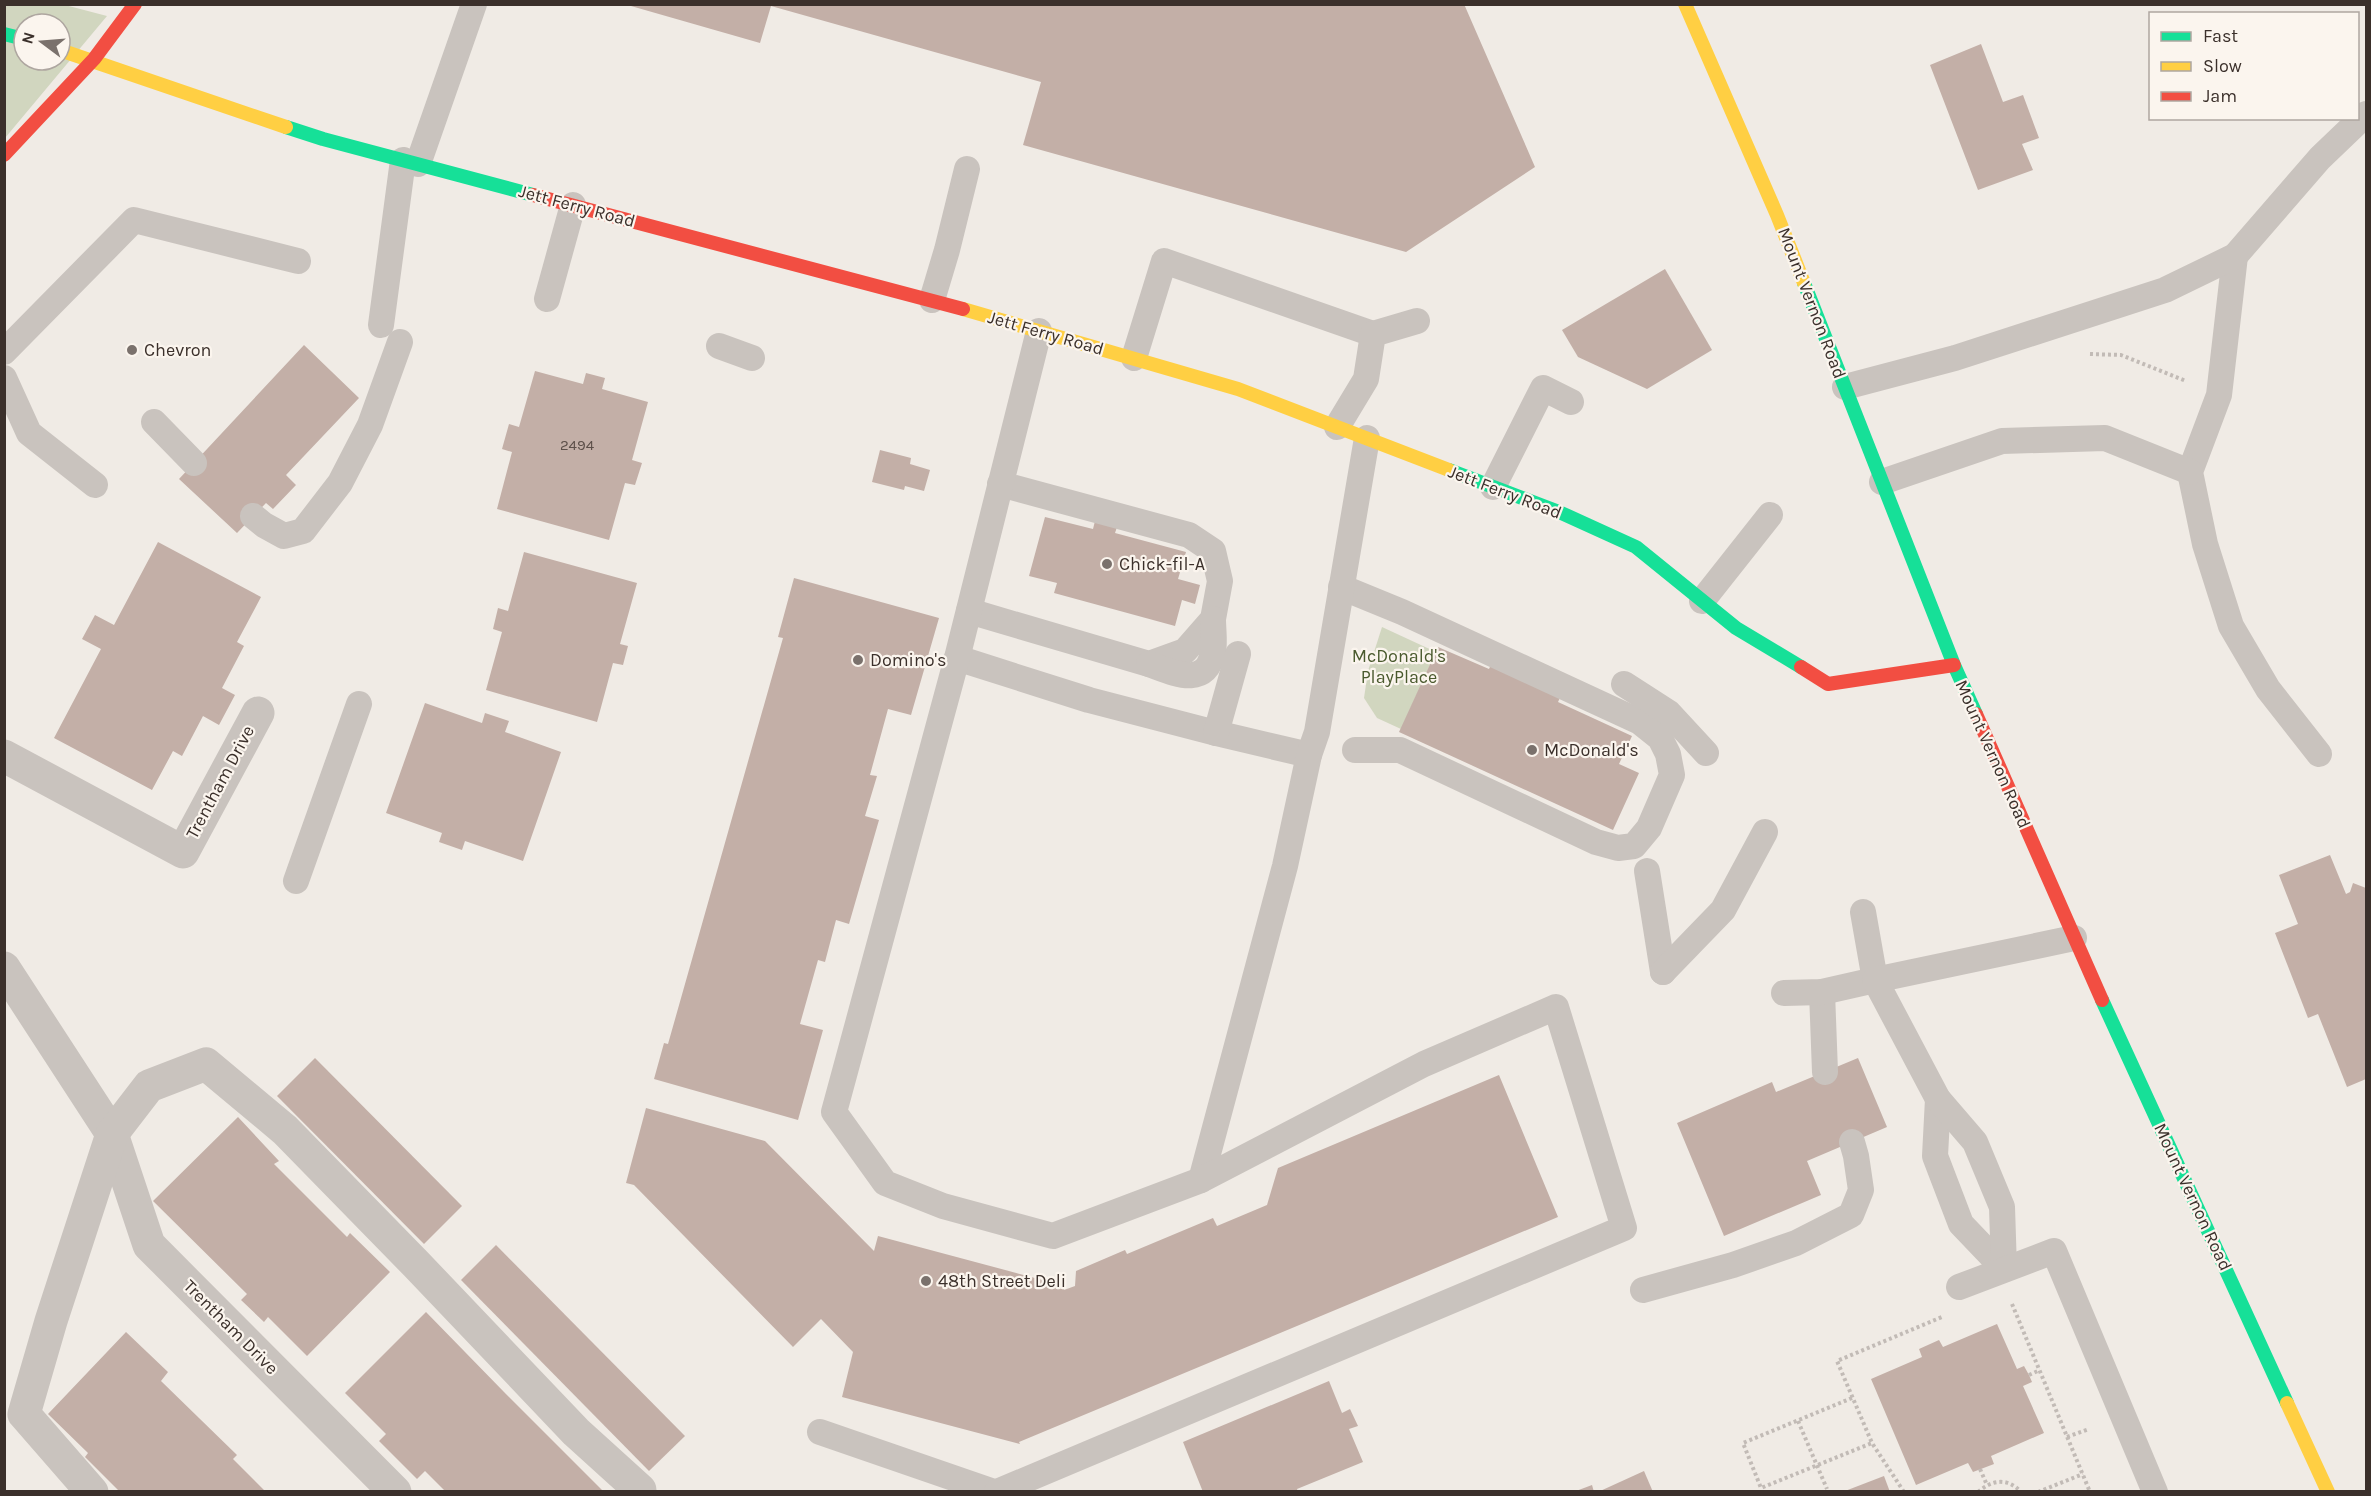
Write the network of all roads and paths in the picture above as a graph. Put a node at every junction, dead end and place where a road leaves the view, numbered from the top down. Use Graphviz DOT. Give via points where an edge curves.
graph roads {
  1 [pos="135,4"];
  2 [pos="474,4"];
  3 [pos="1685,4"];
  4 [pos="72,54"];
  5 [pos="94,60"];
  6 [pos="2367,114"];
  7 [pos="4,155"];
  8 [pos="411,162"];
  9 [pos="967,169"];
  10 [pos="573,205"];
  11 [pos="2235,256"];
  12 [pos="298,261"];
  13 [pos="547,299"];
  14 [pos="932,300"];
  15 [pos="1417,321"];
  16 [pos="381,325"];
  17 [pos="1039,331"];
  18 [pos="1373,334"];
  19 [pos="400,342"];
  20 [pos="719,346"];
  21 [pos="4,352"];
  22 [pos="2088,354"];
  23 [pos="752,358"];
  24 [pos="1134,358"];
  25 [pos="4,378"];
  26 [pos="2192,384"];
  27 [pos="1845,387"];
  28 [pos="1571,402"];
  29 [pos="153,422"];
  30 [pos="1337,427"];
  31 [pos="1367,438"];
  32 [pos="194,463"];
  33 [pos="2190,472"];
  34 [pos="1882,482"];
  35 [pos="1000,484"];
  36 [pos="95,485"];
  37 [pos="1493,487"];
  38 [pos="1770,515"];
  39 [pos="253,516"];
  40 [pos="1341,587"];
  41 [pos="1702,601"];
  42 [pos="969,611"];
  43 [pos="1238,654"];
  44 [pos="957,658"];
  45 [pos="1954,665"];
  46 [pos="1624,684"];
  47 [pos="359,704"];
  48 [pos="258,713"];
  49 [pos="1216,734"];
  50 [pos="1355,750"];
  51 [pos="1706,753"];
  52 [pos="2319,754"];
  53 [pos="1309,755"];
  54 [pos="4,756"];
  55 [pos="1766,832"];
  56 [pos="1647,871"];
  57 [pos="296,881"];
  58 [pos="1863,912"];
  59 [pos="2074,938"];
  60 [pos="4,968"];
  61 [pos="1875,980"];
  62 [pos="1822,992"];
  63 [pos="1784,993"];
  64 [pos="1825,1072"];
  65 [pos="1938,1099"];
  66 [pos="112,1134"];
  67 [pos="1852,1142"];
  68 [pos="1201,1180"];
  69 [pos="2004,1269"];
  70 [pos="1959,1287"];
  71 [pos="1642,1290"];
  72 [pos="2008,1296"];
  73 [pos="1951,1314"];
  74 [pos="2040,1370"];
  75 [pos="2029,1375"];
  76 [pos="1852,1398"];
  77 [pos="1798,1421"];
  78 [pos="820,1432"];
  79 [pos="1872,1443"];
  80 [pos="1816,1466"];
  81 [pos="1980,1469"];
  82 [pos="2082,1474"];
  83 [pos="1987,1485"];
  84 [pos="1827,1489"];
  85 [pos="92,1491"];
  86 [pos="395,1491"];
  87 [pos="640,1491"];
  88 [pos="995,1491"];
  89 [pos="1904,1491"];
  90 [pos="1978,1491"];
  91 [pos="2021,1491"];
  92 [pos="2038,1491"];
  93 [pos="2090,1491"];
  94 [pos="2155,1491"];
  95 [pos="2328,1491"];
  1 -- 5 [label="street"];
  2 -- 8 [label="lane"];
  3 -- 27 [label="street, Mount Vernon Road" via="1778,215"];
  4 -- 5 [label="street, Jett Ferry Road"];
  5 -- 7 [label="street"];
  5 -- 8 [label="street, Jett Ferry Road" via="323,139"];
  6 -- 11 [label="lane" via="2320,158"];
  8 -- 10 [label="street, Jett Ferry Road"];
  8 -- 16 [label="lane"];
  9 -- 14 [label="lane"];
  10 -- 13 [label="lane"];
  10 -- 14 [label="street, Jett Ferry Road"];
  11 -- 27 [label="lane" via="2165,290 1955,358"];
  11 -- 33 [label="lane" via="2220,395"];
  12 -- 21 [label="lane" via="134,220"];
  14 -- 17 [label="street, Jett Ferry Road"];
  15 -- 18 [label="lane"];
  17 -- 24 [label="street, Jett Ferry Road"];
  17 -- 35 [label="lane"];
  18 -- 24 [label="lane" via="1164,261"];
  18 -- 30 [label="lane" via="1365,379"];
  19 -- 39 [label="lane" via="370,425 340,483 303,531 284,536"];
  20 -- 23 [label="lane"];
  22 -- 26 [label="path" via="2121,355"];
  24 -- 30 [label="street, Jett Ferry Road" via="1238,389"];
  25 -- 36 [label="lane" via="29,433"];
  27 -- 34 [label="street, Mount Vernon Road"];
  28 -- 37 [label="lane" via="1543,388"];
  29 -- 32 [label="lane"];
  30 -- 31 [label="street, Jett Ferry Road"];
  31 -- 37 [label="street, Jett Ferry Road"];
  31 -- 40 [label="lane"];
  33 -- 34 [label="lane" via="2105,438 2002,441"];
  33 -- 52 [label="lane" via="2205,544 2231,626 2268,689"];
  34 -- 45 [label="street, Mount Vernon Road"];
  35 -- 42 [label="lane"];
  35 -- 42 [label="lane" via="1189,536 1213,551 1220,581 1213,619 1185,651 1149,664"];
  37 -- 41 [label="street, Jett Ferry Road" via="1635,547"];
  38 -- 41 [label="lane"];
  40 -- 50 [label="lane" via="1640,722 1660,738 1672,775 1649,828 1634,846 1618,848 1596,842 1400,750"];
  40 -- 53 [label="lane" via="1317,732"];
  41 -- 45 [label="street, Jett Ferry Road" via="1736,628 1828,684"];
  42 -- 44 [label="lane"];
  43 -- 49 [label="lane"];
  44 -- 49 [label="lane" via="1089,700"];
  44 -- 68 [label="lane" via="834,1112 885,1183 943,1206 1053,1236"];
  45 -- 59 [label="street, Mount Vernon Road"];
  46 -- 51 [label="lane" via="1669,713"];
  47 -- 57 [label="lane"];
  48 -- 54 [label="street, Trentham Drive" via="183,852"];
  49 -- 53 [label="lane"];
  53 -- 68 [label="lane" via="1285,866"];
  55 -- 56 [label="lane" via="1723,910 1663,972"];
  58 -- 61 [label="lane"];
  59 -- 61 [label="lane"];
  59 -- 95 [label="street, Mount Vernon Road"];
  60 -- 66 [label="street, Trentham Drive"];
  61 -- 62 [label="lane"];
  61 -- 65 [label="lane"];
  62 -- 63 [label="lane"];
  62 -- 64 [label="lane"];
  65 -- 69 [label="lane" via="1975,1143 2002,1207"];
  65 -- 69 [label="lane" via="1935,1156 1962,1224"];
  66 -- 85 [label="street" via="24,1414"];
  66 -- 86 [label="street, Trentham Drive" via="149,1245"];
  66 -- 87 [label="street" via="149,1086 206,1064 285,1130 576,1432"];
  67 -- 71 [label="lane" via="1861,1190 1851,1215 1796,1243"];
  68 -- 88 [label="lane" via="1424,1064 1556,1007 1624,1228"];
  69 -- 70 [label="lane"];
  69 -- 94 [label="lane" via="2054,1251"];
  72 -- 74 [label="path"];
  73 -- 76 [label="path" via="1837,1361"];
  74 -- 75 [label="path"];
  74 -- 82 [label="path"];
  76 -- 77 [label="path"];
  76 -- 79 [label="path"];
  77 -- 80 [label="path"];
  77 -- 80 [label="path" via="1743,1443 1761,1488"];
  78 -- 88 [label="lane"];
  79 -- 80 [label="path"];
  79 -- 89 [label="path"];
  80 -- 84 [label="path"];
  81 -- 83 [label="path"];
  82 -- 92 [label="path"];
  82 -- 93 [label="path"];
  83 -- 90 [label="path"];
  83 -- 91 [label="path" via="2003,1481"];
}
